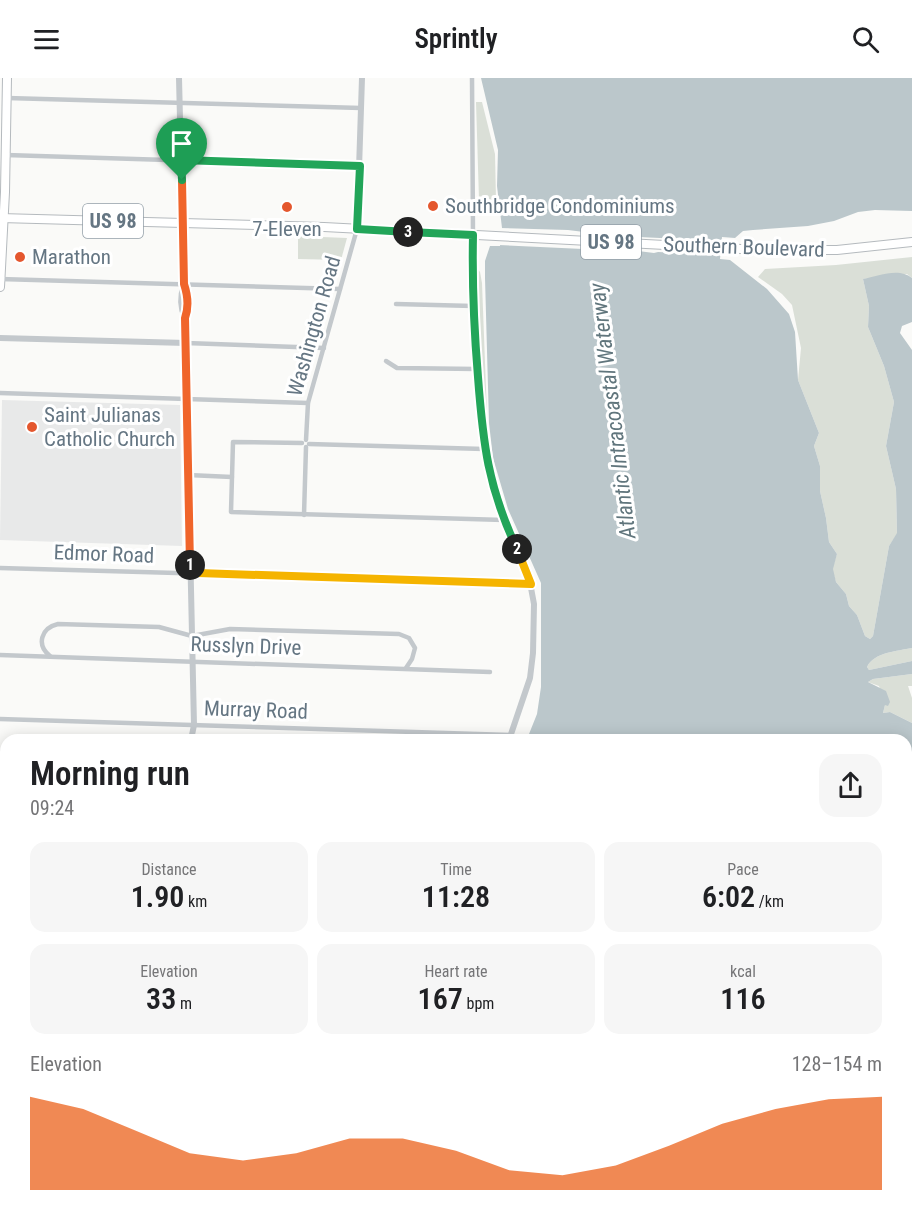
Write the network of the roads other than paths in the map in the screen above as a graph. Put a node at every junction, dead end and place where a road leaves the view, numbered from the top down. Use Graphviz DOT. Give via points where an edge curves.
graph roads {
  1 [pos="7,78"];
  2 [pos="179,78"];
  3 [pos="362,78"];
  4 [pos="472,78"];
  5 [pos="7,98"];
  6 [pos="180,102"];
  7 [pos="361,108"];
  8 [pos="3,141"];
  9 [pos="6,155"];
  10 [pos="181,160"];
  11 [pos="360,166"];
  12 [pos="2,218"];
  13 [pos="183,223"];
  14 [pos="357,229"];
  15 [pos="473,235"];
  16 [pos="912,242"];
  17 [pos="0,279"];
  18 [pos="184,284"];
  19 [pos="0,287"];
  20 [pos="340,289"];
  21 [pos="396,304"];
  22 [pos="473,306"];
  23 [pos="0,338"];
  24 [pos="186,343"];
  25 [pos="324,348"];
  26 [pos="386,361"];
  27 [pos="477,369"];
  28 [pos="0,393"];
  29 [pos="187,399"];
  30 [pos="308,403"];
  31 [pos="305,444"];
  32 [pos="484,449"];
  33 [pos="188,475"];
  34 [pos="232,477"];
  35 [pos="304,515"];
  36 [pos="504,520"];
  37 [pos="0,568"];
  38 [pos="190,573"];
  39 [pos="531,584"];
  40 [pos="192,636"];
  41 [pos="0,655"];
  42 [pos="52,657"];
  43 [pos="193,661"];
  44 [pos="406,668"];
  45 [pos="490,672"];
  46 [pos="0,719"];
  47 [pos="194,725"];
  48 [pos="401,731"];
  49 [pos="192,734"];
  50 [pos="196,734"];
  51 [pos="401,734"];
  52 [pos="456,734"];
  53 [pos="511,734"];
  1 -- 5 [label="main road"];
  2 -- 6 [label="street"];
  3 -- 7 [label="street, Washington Road"];
  4 -- 15 [label="street"];
  5 -- 6 [label="street"];
  5 -- 8 [label="main road"];
  6 -- 7 [label="street"];
  6 -- 10 [label="street"];
  7 -- 11 [label="street, Washington Road"];
  8 -- 9 [label="main road"];
  9 -- 10 [label="street"];
  9 -- 12 [label="main road"];
  10 -- 11 [label="street"];
  10 -- 13 [label="street"];
  11 -- 14 [label="street, Washington Road"];
  12 -- 13 [label="main road, Southern Boulevard / US 98"];
  12 -- 17 [label="main road"];
  13 -- 14 [label="main road, Southern Boulevard / US 98"];
  13 -- 18 [label="street"];
  14 -- 15 [label="main road, Southern Boulevard / US 98"];
  14 -- 20 [label="street, Washington Road"];
  15 -- 16 [label="main road, Southern Boulevard / US 98" via="770,250 828,250"];
  15 -- 22 [label="street"];
  17 -- 18 [label="street"];
  17 -- 19 [label="main road"];
  18 -- 20 [label="street"];
  18 -- 24 [label="street" via="181,310"];
  20 -- 25 [label="street, Washington Road"];
  21 -- 22 [label="street"];
  22 -- 27 [label="street"];
  23 -- 24 [label="street"];
  24 -- 25 [label="street"];
  24 -- 29 [label="street"];
  25 -- 30 [label="street, Washington Road"];
  26 -- 27 [label="street" via="396,368"];
  27 -- 32 [label="street"];
  28 -- 29 [label="street"];
  29 -- 30 [label="street"];
  29 -- 33 [label="street"];
  30 -- 31 [label="street, Washington Road"];
  31 -- 32 [label="street"];
  31 -- 34 [label="street" via="233,442"];
  31 -- 35 [label="street, Washington Road"];
  32 -- 36 [label="street"];
  33 -- 34 [label="street"];
  33 -- 38 [label="street"];
  34 -- 35 [label="street" via="231,513"];
  35 -- 36 [label="street"];
  36 -- 39 [label="street"];
  37 -- 38 [label="street, Edmor Road"];
  38 -- 39 [label="street, Edmor Road"];
  38 -- 40 [label="street"];
  39 -- 53 [label="street" via="532,664 527,692"];
  40 -- 42 [label="street" via="159,627 58,624 47,628 42,639 44,650"];
  40 -- 43 [label="street"];
  40 -- 44 [label="street" via="230,629 399,634 410,638 414,648"];
  41 -- 42 [label="street, Russlyn Drive"];
  42 -- 43 [label="street, Russlyn Drive"];
  43 -- 44 [label="street, Russlyn Drive"];
  43 -- 47 [label="street"];
  44 -- 45 [label="street, Russlyn Drive"];
  46 -- 47 [label="street, Murray Road"];
  47 -- 48 [label="street, Murray Road"];
  47 -- 49 [label="street"];
  47 -- 50 [label="street"];
  48 -- 51 [label="street"];
  48 -- 52 [label="street, Murray Road"];
}
